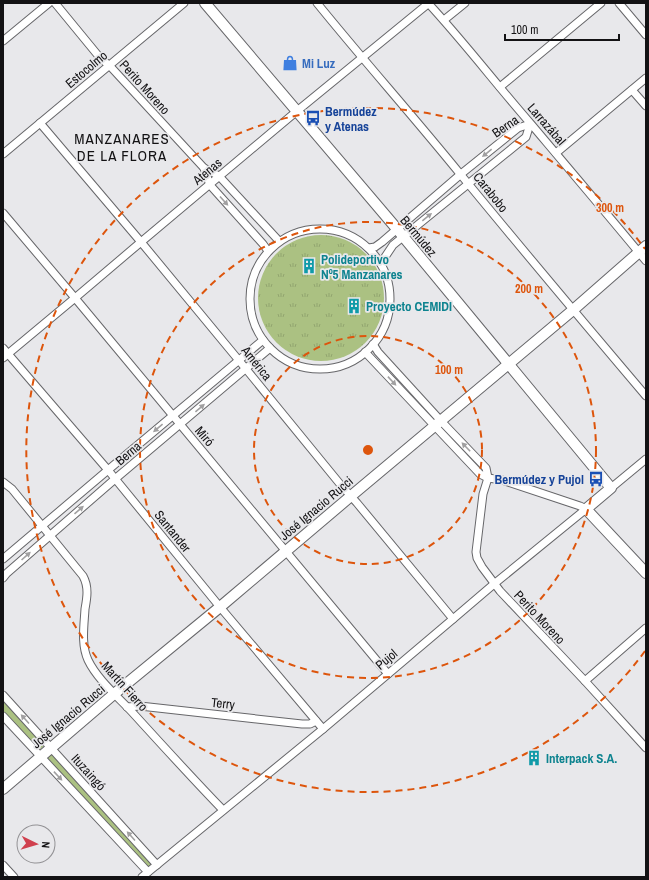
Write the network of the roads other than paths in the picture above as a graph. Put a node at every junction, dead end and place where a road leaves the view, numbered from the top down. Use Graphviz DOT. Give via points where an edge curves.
graph roads {
  1 [pos="48,3"];
  2 [pos="54,3"];
  3 [pos="184,3"];
  4 [pos="205,3"];
  5 [pos="317,3"];
  6 [pos="428,3"];
  7 [pos="466,3"];
  8 [pos="601,3"];
  9 [pos="619,3"];
  10 [pos="444,20"];
  11 [pos="646,35"];
  12 [pos="3,41"];
  13 [pos="362,58"];
  14 [pos="109,65"];
  15 [pos="646,78"];
  16 [pos="500,87"];
  17 [pos="632,90"];
  18 [pos="646,106"];
  19 [pos="297,111"];
  20 [pos="40,123"];
  21 [pos="530,124"];
  22 [pos="556,153"];
  23 [pos="3,154"];
  24 [pos="204,168"];
  25 [pos="461,174"];
  26 [pos="219,176"];
  27 [pos="468,183"];
  28 [pos="210,185"];
  29 [pos="3,213"];
  30 [pos="400,233"];
  31 [pos="279,241"];
  32 [pos="141,242"];
  33 [pos="369,248"];
  34 [pos="642,249"];
  35 [pos="268,251"];
  36 [pos="646,261"];
  37 [pos="381,264"];
  38 [pos="75,298"];
  39 [pos="573,310"];
  40 [pos="263,340"];
  41 [pos="373,344"];
  42 [pos="270,348"];
  43 [pos="366,352"];
  44 [pos="4,353"];
  45 [pos="240,360"];
  46 [pos="508,364"];
  47 [pos="246,369"];
  48 [pos="646,396"];
  49 [pos="173,416"];
  50 [pos="437,424"];
  51 [pos="180,425"];
  52 [pos="646,459"];
  53 [pos="108,470"];
  54 [pos="488,478"];
  55 [pos="115,479"];
  56 [pos="3,482"];
  57 [pos="612,488"];
  58 [pos="351,496"];
  59 [pos="586,509"];
  60 [pos="42,526"];
  61 [pos="50,535"];
  62 [pos="286,551"];
  63 [pos="3,560"];
  64 [pos="646,573"];
  65 [pos="3,578"];
  66 [pos="494,584"];
  67 [pos="220,607"];
  68 [pos="453,619"];
  69 [pos="646,628"];
  70 [pos="388,674"];
  71 [pos="585,681"];
  72 [pos="114,694"];
  73 [pos="3,695"];
  74 [pos="127,707"];
  75 [pos="3,716"];
  76 [pos="316,721"];
  77 [pos="323,729"];
  78 [pos="51,748"];
  79 [pos="646,748"];
  80 [pos="40,757"];
  81 [pos="3,789"];
  82 [pos="223,810"];
  83 [pos="3,865"];
  84 [pos="157,865"];
  85 [pos="145,875"];
  86 [pos="14,877"];
  1 -- 12 [label="street"];
  2 -- 14 [label="street, Perito Moreno" via="101,59"];
  3 -- 14 [label="street, Estocolmo"];
  4 -- 19 [label="street, Bermúdez"];
  5 -- 13 [label="street, Carabobo"];
  6 -- 10 [label="street, Larrazábal"];
  6 -- 13 [label="street, Atenas"];
  7 -- 10 [label="street"];
  8 -- 16 [label="street"];
  9 -- 11 [label="street"];
  10 -- 16 [label="street, Larrazábal"];
  13 -- 19 [label="street, Atenas"];
  13 -- 25 [label="street, Carabobo"];
  14 -- 20 [label="street, Estocolmo"];
  14 -- 24 [label="street, Perito Moreno"];
  15 -- 17 [label="street"];
  16 -- 21 [label="street, Larrazábal"];
  17 -- 18 [label="street"];
  17 -- 22 [label="street"];
  19 -- 26 [label="street, Atenas"];
  19 -- 30 [label="street, Bermúdez"];
  20 -- 23 [label="street, Estocolmo"];
  20 -- 32 [label="street, América"];
  21 -- 22 [label="street, Larrazábal"];
  21 -- 25 [label="street, Berna, one-way" via="518,128"];
  21 -- 27 [label="street, Berna" via="526,137"];
  22 -- 34 [label="street, Larrazábal"];
  24 -- 26 [label="street, Perito Moreno"];
  24 -- 28 [label="street, Perito Moreno"];
  25 -- 27 [label="street, Carabobo"];
  25 -- 30 [label="street, Berna"];
  26 -- 28 [label="street, Atenas"];
  26 -- 31 [label="street, Perito Moreno"];
  30 -- 27 [label="street, Berna, one-way"];
  27 -- 39 [label="street, Carabobo"];
  28 -- 32 [label="street, Atenas"];
  28 -- 35 [label="street, Perito Moreno, one-way"];
  29 -- 38 [label="street, Miró"];
  30 -- 33 [label="street, Berna"];
  30 -- 37 [label="street, Berna"];
  30 -- 46 [label="street, Bermúdez"];
  31 -- 33 [label="street" via="298,231 330,229 351,235"];
  31 -- 35 [label="street"];
  32 -- 38 [label="street, Atenas"];
  32 -- 45 [label="street, América"];
  33 -- 37 [label="street"];
  34 -- 36 [label="street, Larrazábal"];
  34 -- 39 [label="street, José Ignacio Rucci"];
  35 -- 40 [label="street" via="254,274 249,300 253,321"];
  37 -- 41 [label="street" via="389,284 390,305 384,326"];
  38 -- 44 [label="street, Atenas"];
  38 -- 49 [label="street, Miró"];
  39 -- 46 [label="street, José Ignacio Rucci"];
  39 -- 48 [label="street, Carabobo"];
  40 -- 42 [label="street"];
  40 -- 45 [label="street, Berna"];
  41 -- 43 [label="street"];
  41 -- 50 [label="street"];
  42 -- 43 [label="street" via="287,361 317,369 338,367"];
  42 -- 47 [label="street, Berna"];
  43 -- 50 [label="street, one-way"];
  44 -- 53 [label="street, Santander"];
  45 -- 47 [label="street, América"];
  45 -- 49 [label="street, Berna"];
  46 -- 50 [label="street, José Ignacio Rucci"];
  46 -- 57 [label="street, Bermúdez"];
  51 -- 47 [label="street, Berna, one-way"];
  47 -- 58 [label="street, América"];
  49 -- 51 [label="street, Miró"];
  49 -- 53 [label="street, Berna, one-way"];
  50 -- 54 [label="street" via="486,468"];
  50 -- 58 [label="street, José Ignacio Rucci"];
  51 -- 55 [label="street, Berna"];
  51 -- 62 [label="street, Miró"];
  52 -- 57 [label="street, Pujol"];
  53 -- 55 [label="street, Santander"];
  53 -- 60 [label="street, Berna"];
  54 -- 59 [label="street" via="502,480"];
  54 -- 66 [label="street, Perito Moreno" via="482,494 476,552 482,567"];
  61 -- 55 [label="street, Berna, one-way"];
  55 -- 67 [label="street, Santander"];
  56 -- 60 [label="street, Martín Fierro" via="12,489"];
  57 -- 59 [label="street, Pujol"];
  58 -- 62 [label="street, José Ignacio Rucci"];
  58 -- 68 [label="street, América"];
  59 -- 64 [label="street"];
  59 -- 66 [label="street, Pujol"];
  60 -- 61 [label="street, Martín Fierro"];
  60 -- 63 [label="street, Berna"];
  65 -- 61 [label="street, Berna, one-way"];
  61 -- 72 [label="street, Martín Fierro" via="86,582 85,648 91,665"];
  62 -- 67 [label="street, José Ignacio Rucci"];
  62 -- 70 [label="street, Miró"];
  66 -- 68 [label="street, Pujol"];
  66 -- 71 [label="street, Perito Moreno"];
  67 -- 72 [label="street, José Ignacio Rucci"];
  67 -- 76 [label="street, Santander"];
  68 -- 70 [label="street, Pujol"];
  69 -- 71 [label="street"];
  70 -- 77 [label="street, Pujol"];
  71 -- 79 [label="street, Perito Moreno"];
  72 -- 74 [label="street, Martín Fierro"];
  72 -- 78 [label="street, José Ignacio Rucci"];
  78 -- 73 [label="street, Ituzaingó, one-way"];
  74 -- 76 [label="street, Terry" via="140,706 302,724"];
  74 -- 82 [label="street, Martín Fierro"];
  75 -- 80 [label="street, Ituzaingó"];
  76 -- 77 [label="street, Santander"];
  77 -- 82 [label="street, Pujol"];
  78 -- 80 [label="street, José Ignacio Rucci"];
  84 -- 78 [label="street, Ituzaingó, one-way"];
  80 -- 81 [label="street, José Ignacio Rucci"];
  80 -- 85 [label="street, Ituzaingó, one-way"];
  82 -- 84 [label="street, Pujol"];
  83 -- 86 [label="street"];
  84 -- 85 [label="street, Pujol"];
}
